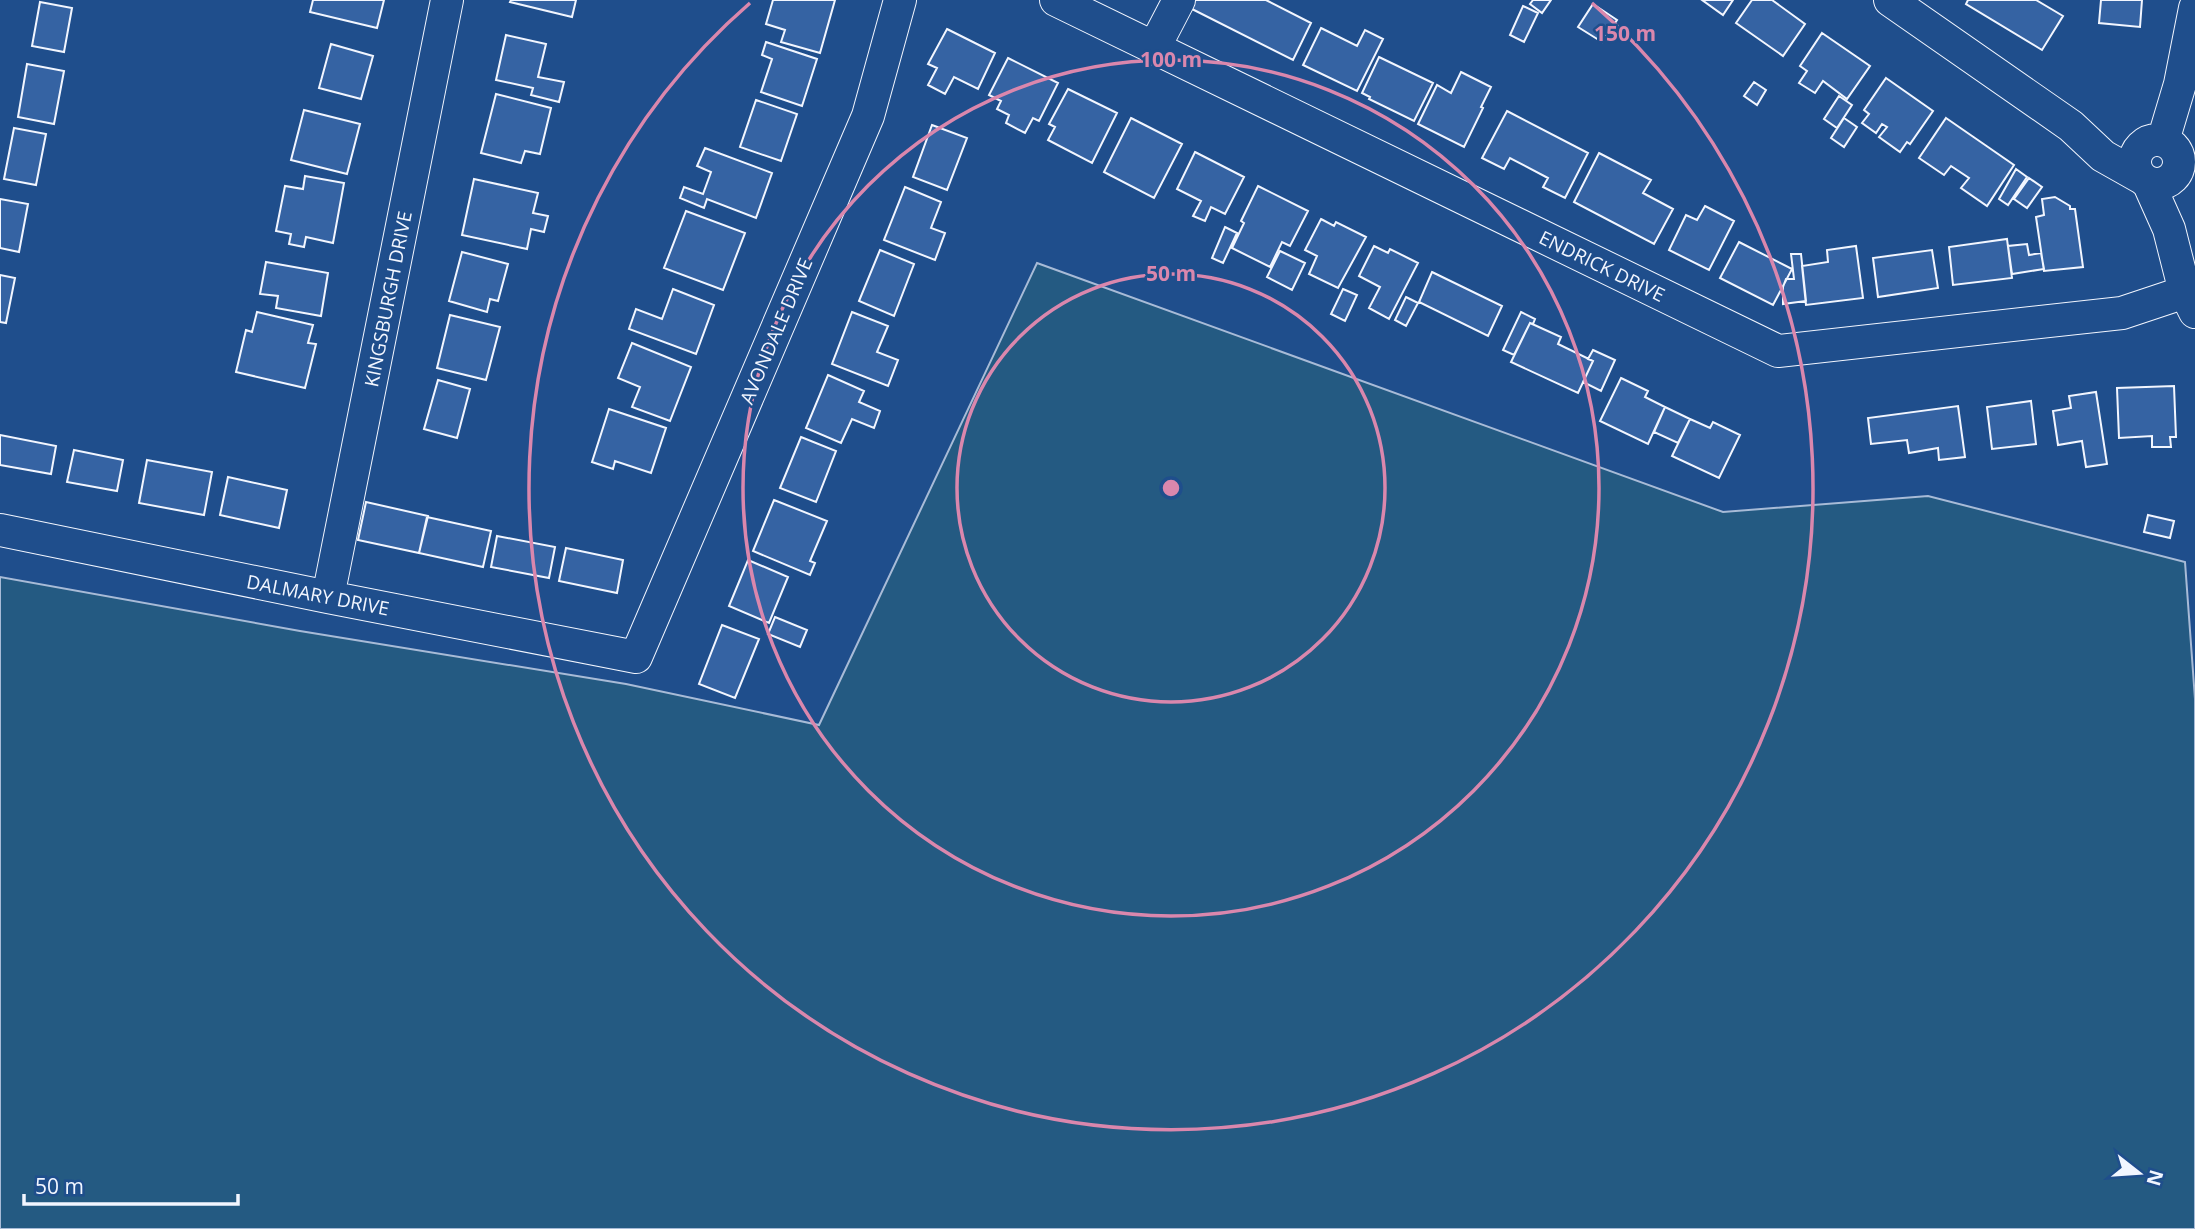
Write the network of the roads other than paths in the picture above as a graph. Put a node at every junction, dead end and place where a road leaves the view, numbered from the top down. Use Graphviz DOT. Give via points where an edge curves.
graph roads {
  1 [pos="447,0"];
  2 [pos="900,0"];
  3 [pos="1056,0"];
  4 [pos="1179,0"];
  5 [pos="1890,0"];
  6 [pos="2195,8"];
  7 [pos="1154,48"];
  8 [pos="2071,126"];
  9 [pos="2153,144"];
  10 [pos="2154,179"];
  11 [pos="2190,302"];
  12 [pos="0,530"];
  13 [pos="328,597"];
  14 [pos="636,657"];
  1 -- 13 [label="street, KINGSBURGH DRIVE"];
  2 -- 14 [label="street, AVONDALE DRIVE" via="868,116"];
  3 -- 7 [label="street, ENDRICK DRIVE"];
  4 -- 7 [label="street"];
  5 -- 8 [label="street"];
  6 -- 9 [label="street" via="2180,84"];
  7 -- 11 [label="street, ENDRICK DRIVE" via="1778,351"];
  8 -- 9 [label="street" via="2116,141"];
  8 -- 10 [label="street" via="2103,156"];
  9 -- 10 [label="street" via="2175,150 2178,156 2178,170"];
  10 -- 11 [label="street"];
  12 -- 13 [label="street, DALMARY DRIVE"];
  13 -- 14 [label="street, DALMARY DRIVE"];
}
